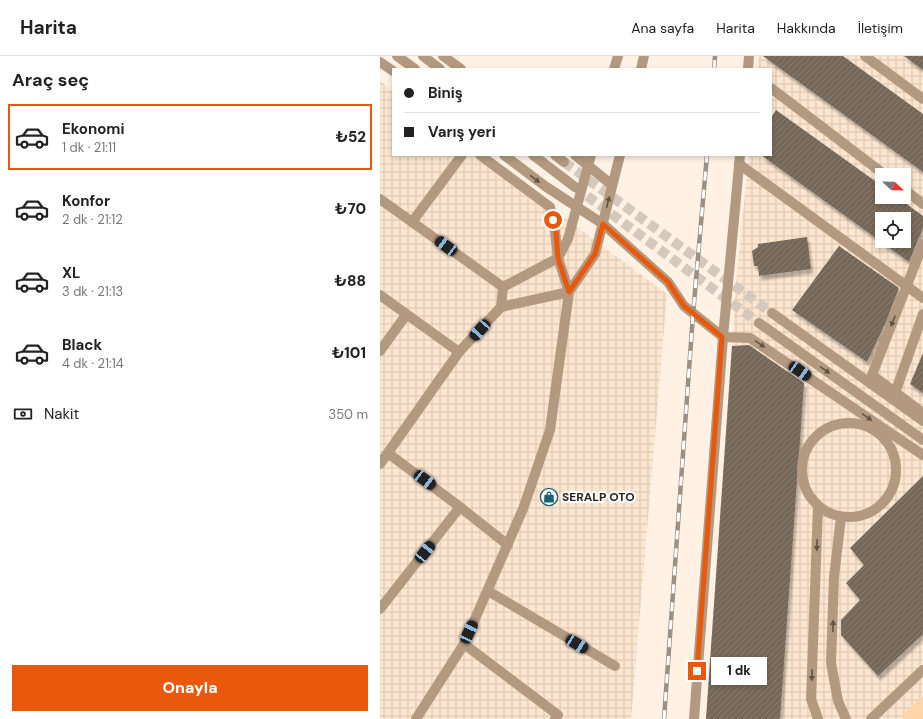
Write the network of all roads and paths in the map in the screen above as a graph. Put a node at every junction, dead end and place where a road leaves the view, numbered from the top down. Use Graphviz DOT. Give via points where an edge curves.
graph roads {
  1 [pos="397,56"];
  2 [pos="423,56"];
  3 [pos="443,56"];
  4 [pos="618,56"];
  5 [pos="644,56"];
  6 [pos="749,56"];
  7 [pos="865,56"];
  8 [pos="380,62"];
  9 [pos="414,68"];
  10 [pos="439,68"];
  11 [pos="459,68"];
  12 [pos="614,68"];
  13 [pos="641,68"];
  14 [pos="748,68"];
  15 [pos="392,70"];
  16 [pos="772,89"];
  17 [pos="923,99"];
  18 [pos="461,156"];
  19 [pos="481,156"];
  20 [pos="505,156"];
  21 [pos="533,156"];
  22 [pos="556,156"];
  23 [pos="576,156"];
  24 [pos="591,156"];
  25 [pos="620,156"];
  26 [pos="739,160"];
  27 [pos="564,162"];
  28 [pos="588,166"];
  29 [pos="876,168"];
  30 [pos="612,186"];
  31 [pos="576,187"];
  32 [pos="911,195"];
  33 [pos="380,199"];
  34 [pos="923,204"];
  35 [pos="577,207"];
  36 [pos="412,222"];
  37 [pos="603,224"];
  38 [pos="923,244"];
  39 [pos="558,258"];
  40 [pos="907,285"];
  41 [pos="503,287"];
  42 [pos="569,292"];
  43 [pos="380,295"];
  44 [pos="923,298"];
  45 [pos="501,307"];
  46 [pos="772,313"];
  47 [pos="923,314"];
  48 [pos="406,315"];
  49 [pos="759,323"];
  50 [pos="722,337"];
  51 [pos="380,351"];
  52 [pos="459,352"];
  53 [pos="896,393"];
  54 [pos="923,413"];
  55 [pos="923,422"];
  56 [pos="923,440"];
  57 [pos="389,454"];
  58 [pos="923,455"];
  59 [pos="380,464"];
  60 [pos="818,506"];
  61 [pos="460,507"];
  62 [pos="841,517"];
  63 [pos="508,545"];
  64 [pos="488,591"];
  65 [pos="380,609"];
  66 [pos="464,644"];
  67 [pos="615,666"];
  68 [pos="923,670"];
  69 [pos="416,719"];
  70 [pos="556,719"];
  71 [pos="694,719"];
  72 [pos="818,719"];
  73 [pos="846,719"];
  74 [pos="871,719"];
  1 -- 9 [label="street"];
  2 -- 10 [label="street"];
  3 -- 11 [label="street"];
  4 -- 12 [label="street"];
  5 -- 13 [label="street"];
  6 -- 14 [label="street"];
  7 -- 17 [label="street"];
  8 -- 15 [label="street"];
  16 -- 29 [label="street"];
  18 -- 36 [label="street"];
  19 -- 39 [label="street" via="550,207 556,232"];
  20 -- 35 [label="street, one-way"];
  21 -- 31 [label="street"];
  22 -- 27 [label="street"];
  23 -- 28 [label="street"];
  24 -- 28 [label="street"];
  25 -- 30 [label="street"];
  26 -- 40 [label="street"];
  26 -- 50 [label="street"];
  28 -- 30 [label="street"];
  28 -- 35 [label="street"];
  37 -- 30 [label="street, one-way"];
  32 -- 34 [label="street"];
  33 -- 36 [label="street"];
  35 -- 37 [label="street"];
  35 -- 39 [label="street" via="568,239"];
  36 -- 41 [label="street"];
  37 -- 42 [label="street" via="595,254"];
  37 -- 50 [label="street" via="668,282 684,306"];
  38 -- 40 [label="street"];
  39 -- 41 [label="street"];
  39 -- 42 [label="street"];
  40 -- 44 [label="street"];
  40 -- 53 [label="street, one-way" via="872,375"];
  41 -- 45 [label="street"];
  42 -- 45 [label="street"];
  42 -- 63 [label="street" via="550,430"];
  43 -- 48 [label="street"];
  45 -- 52 [label="street"];
  46 -- 55 [label="street"];
  47 -- 53 [label="street"];
  48 -- 51 [label="street"];
  48 -- 52 [label="street"];
  49 -- 56 [label="street, one-way"];
  50 -- 58 [label="street, one-way" via="750,338"];
  50 -- 71 [label="street"];
  52 -- 57 [label="street"];
  53 -- 54 [label="street"];
  57 -- 59 [label="street"];
  57 -- 61 [label="street"];
  60 -- 62 [label="street"];
  60 -- 62 [label="street" via="808,494 803,479 802,463 808,448 817,435 831,427 846,423 869,428 888,443 895,457 893,489 884,502 872,512 856,517"];
  60 -- 72 [label="street, one-way" via="811,698"];
  61 -- 63 [label="street"];
  61 -- 65 [label="street"];
  73 -- 62 [label="street, one-way" via="838,701 832,663 834,577"];
  63 -- 64 [label="street"];
  64 -- 66 [label="street"];
  64 -- 67 [label="street"];
  66 -- 69 [label="street"];
  66 -- 70 [label="street" via="558,715"];
  68 -- 74 [label="street"];
}
